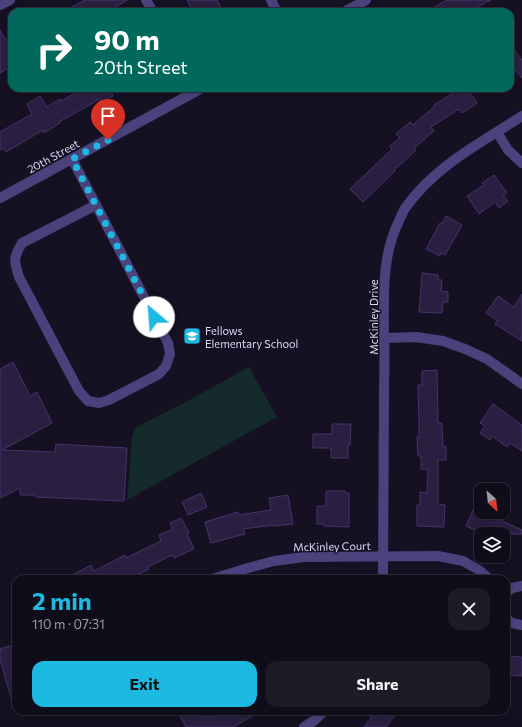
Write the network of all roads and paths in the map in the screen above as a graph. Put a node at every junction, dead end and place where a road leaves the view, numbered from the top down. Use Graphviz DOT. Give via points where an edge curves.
graph roads {
  1 [pos="10,0"];
  2 [pos="366,0"];
  3 [pos="0,5"];
  4 [pos="351,8"];
  5 [pos="193,92"];
  6 [pos="522,116"];
  7 [pos="497,132"];
  8 [pos="72,159"];
  9 [pos="522,163"];
  10 [pos="0,198"];
  11 [pos="96,205"];
  12 [pos="384,338"];
  13 [pos="522,384"];
  14 [pos="383,557"];
  15 [pos="225,575"];
  16 [pos="382,575"];
  17 [pos="485,575"];
  18 [pos="522,586"];
  19 [pos="510,589"];
  20 [pos="510,622"];
  21 [pos="522,625"];
  22 [pos="320,715"];
  23 [pos="304,727"];
  1 -- 3 [label="street"];
  2 -- 4 [label="street"];
  5 -- 8 [label="street, 20th Street"];
  6 -- 7 [label="street, McKinley Drive"];
  7 -- 9 [label="street" via="508,150"];
  7 -- 12 [label="street, McKinley Drive" via="440,170 406,208 395,229 385,268"];
  8 -- 10 [label="street, 20th Street"];
  8 -- 11 [label="street"];
  11 -- 11 [label="street" via="22,243 16,253 15,264 19,277 79,391 88,401 99,402 109,400 159,374 166,366 170,354 168,343"];
  12 -- 13 [label="street" via="416,337 443,341 487,360"];
  12 -- 14 [label="street, McKinley Drive"];
  14 -- 15 [label="street, McKinley Court" via="304,557 274,561"];
  14 -- 16 [label="street, McKinley Drive"];
  14 -- 17 [label="street, McKinley Court" via="438,556 463,561"];
  18 -- 19 [label="street"];
  20 -- 21 [label="street"];
  22 -- 23 [label="street"];
}
